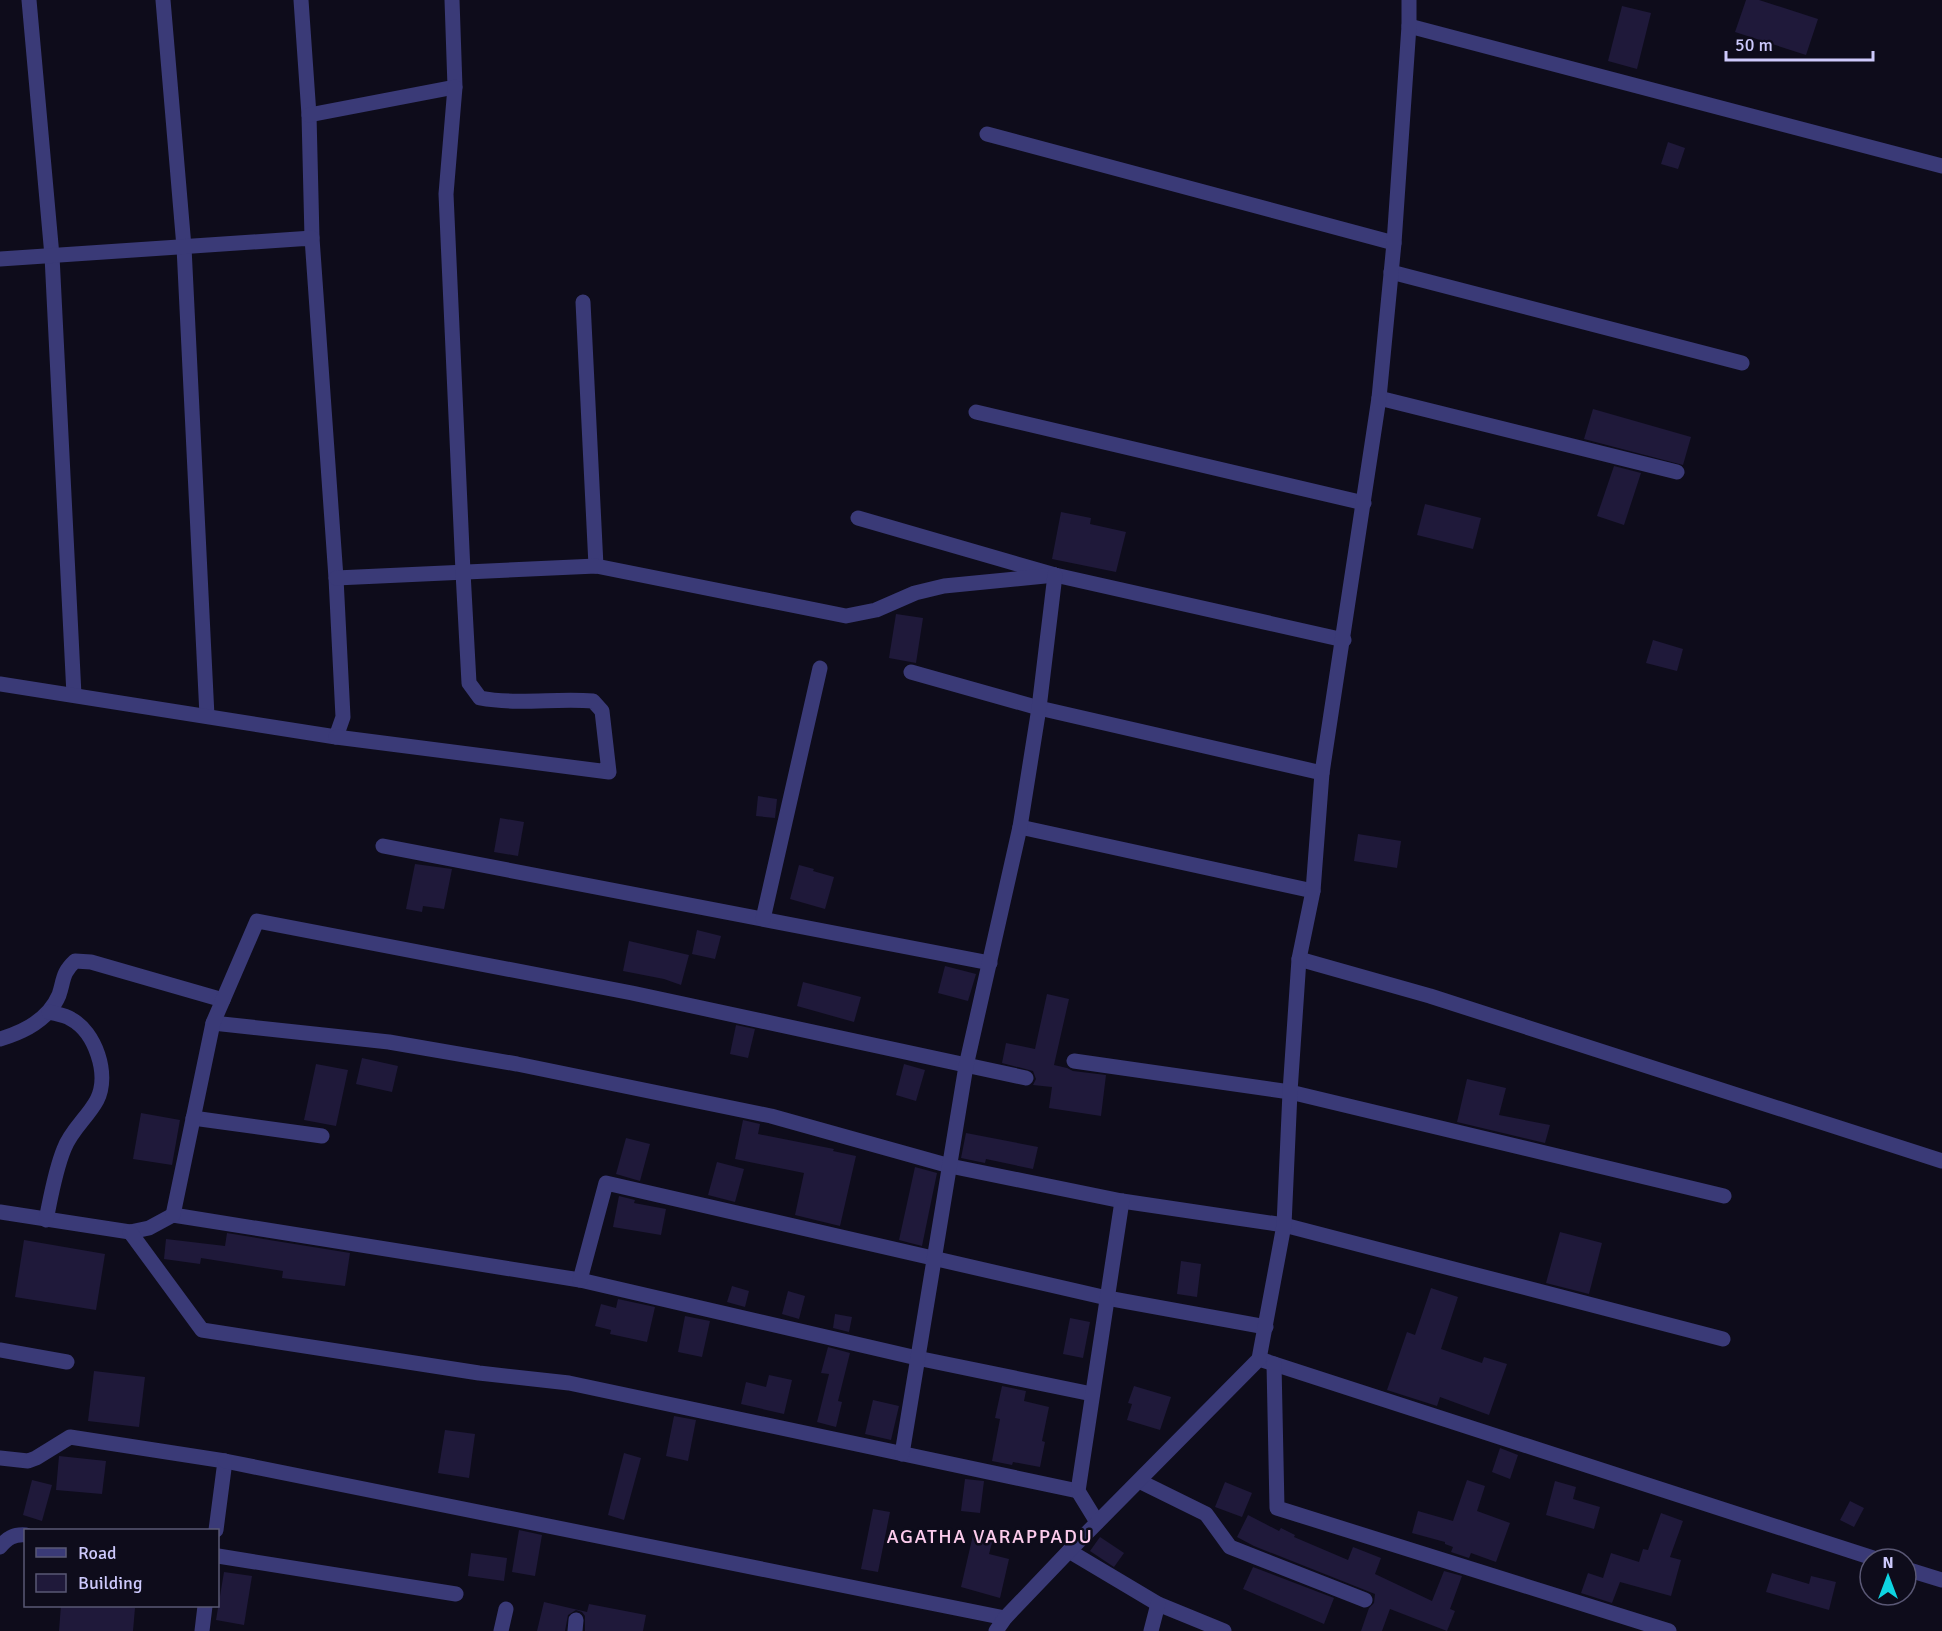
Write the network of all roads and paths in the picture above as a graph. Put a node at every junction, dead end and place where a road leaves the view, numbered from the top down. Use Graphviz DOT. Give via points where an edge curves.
graph roads {
  1 [pos="29,0"];
  2 [pos="163,0"];
  3 [pos="301,0"];
  4 [pos="452,0"];
  5 [pos="1409,0"];
  6 [pos="1409,26"];
  7 [pos="455,87"];
  8 [pos="309,115"];
  9 [pos="987,134"];
  10 [pos="1942,166"];
  11 [pos="312,238"];
  12 [pos="1394,243"];
  13 [pos="184,247"];
  14 [pos="52,256"];
  15 [pos="0,259"];
  16 [pos="1391,272"];
  17 [pos="583,302"];
  18 [pos="1742,363"];
  19 [pos="1379,398"];
  20 [pos="976,412"];
  21 [pos="1677,472"];
  22 [pos="1364,503"];
  23 [pos="858,518"];
  24 [pos="596,566"];
  25 [pos="463,572"];
  26 [pos="1055,575"];
  27 [pos="336,578"];
  28 [pos="1344,640"];
  29 [pos="820,668"];
  30 [pos="911,672"];
  31 [pos="0,684"];
  32 [pos="74,695"];
  33 [pos="1039,708"];
  34 [pos="207,716"];
  35 [pos="336,737"];
  36 [pos="1322,773"];
  37 [pos="1020,827"];
  38 [pos="383,846"];
  39 [pos="1313,891"];
  40 [pos="763,919"];
  41 [pos="1299,959"];
  42 [pos="990,963"];
  43 [pos="223,1000"];
  44 [pos="49,1012"];
  45 [pos="213,1023"];
  46 [pos="0,1039"];
  47 [pos="1074,1061"];
  48 [pos="966,1066"];
  49 [pos="1026,1078"];
  50 [pos="1290,1092"];
  51 [pos="193,1118"];
  52 [pos="322,1136"];
  53 [pos="1942,1161"];
  54 [pos="950,1166"];
  55 [pos="1725,1196"];
  56 [pos="1122,1202"];
  57 [pos="0,1212"];
  58 [pos="173,1215"];
  59 [pos="46,1220"];
  60 [pos="1284,1225"];
  61 [pos="130,1232"];
  62 [pos="933,1258"];
  63 [pos="580,1280"];
  64 [pos="1107,1298"];
  65 [pos="1266,1327"];
  66 [pos="1723,1339"];
  67 [pos="0,1350"];
  68 [pos="917,1358"];
  69 [pos="1259,1359"];
  70 [pos="67,1362"];
  71 [pos="1274,1364"];
  72 [pos="1092,1394"];
  73 [pos="902,1454"];
  74 [pos="0,1458"];
  75 [pos="225,1461"];
  76 [pos="1139,1481"];
  77 [pos="1078,1491"];
  78 [pos="1097,1522"];
  79 [pos="216,1529"];
  80 [pos="24,1535"];
  81 [pos="0,1547"];
  82 [pos="1069,1551"];
  83 [pos="1858,1553"];
  84 [pos="219,1556"];
  85 [pos="1918,1573"];
  86 [pos="1942,1580"];
  87 [pos="456,1594"];
  88 [pos="1365,1600"];
  89 [pos="1158,1604"];
  90 [pos="205,1607"];
  91 [pos="506,1609"];
  92 [pos="1005,1618"];
  93 [pos="202,1631"];
  94 [pos="501,1631"];
  95 [pos="996,1631"];
  96 [pos="1151,1631"];
  97 [pos="1224,1631"];
  98 [pos="1669,1631"];
  1 -- 14 [label="street"];
  2 -- 13 [label="street"];
  3 -- 8 [label="street"];
  4 -- 7 [label="street"];
  5 -- 6 [label="street"];
  6 -- 10 [label="street"];
  6 -- 12 [label="street"];
  7 -- 8 [label="street"];
  7 -- 25 [label="street" via="446,194"];
  8 -- 11 [label="street"];
  9 -- 12 [label="street"];
  11 -- 13 [label="street"];
  11 -- 27 [label="street"];
  12 -- 16 [label="street"];
  13 -- 14 [label="street"];
  13 -- 34 [label="street"];
  14 -- 15 [label="street"];
  14 -- 32 [label="street"];
  16 -- 18 [label="street"];
  16 -- 19 [label="street"];
  17 -- 24 [label="street"];
  19 -- 21 [label="street"];
  19 -- 22 [label="street"];
  20 -- 22 [label="street"];
  22 -- 28 [label="street"];
  23 -- 26 [label="street"];
  24 -- 25 [label="street"];
  24 -- 26 [label="street" via="846,616 876,610 915,593 944,586"];
  25 -- 27 [label="street"];
  25 -- 35 [label="street" via="470,683 480,698 593,701 602,711 609,772"];
  26 -- 28 [label="street"];
  26 -- 33 [label="street"];
  27 -- 35 [label="street" via="343,717"];
  28 -- 36 [label="street"];
  29 -- 40 [label="street"];
  30 -- 33 [label="street"];
  31 -- 32 [label="street"];
  32 -- 34 [label="street"];
  33 -- 36 [label="street"];
  33 -- 37 [label="street"];
  34 -- 35 [label="street"];
  36 -- 39 [label="street"];
  37 -- 39 [label="street"];
  37 -- 42 [label="street"];
  38 -- 40 [label="street"];
  39 -- 41 [label="street"];
  40 -- 42 [label="street"];
  41 -- 50 [label="street"];
  41 -- 53 [label="street" via="1430,996"];
  42 -- 48 [label="street"];
  43 -- 44 [label="street" via="91,962 75,962 65,970"];
  43 -- 45 [label="street"];
  43 -- 48 [label="street" via="257,921 632,993"];
  44 -- 46 [label="street" via="33,1025"];
  44 -- 59 [label="street" via="70,1018 83,1029 96,1048 101,1084 91,1111 70,1135 63,1150"];
  45 -- 51 [label="street"];
  45 -- 54 [label="street" via="389,1042 517,1064 771,1116"];
  47 -- 50 [label="street"];
  48 -- 49 [label="street"];
  48 -- 54 [label="street"];
  50 -- 55 [label="street"];
  50 -- 60 [label="street"];
  51 -- 52 [label="street"];
  51 -- 58 [label="street"];
  54 -- 56 [label="street"];
  54 -- 62 [label="street"];
  56 -- 60 [label="street"];
  56 -- 64 [label="street"];
  57 -- 59 [label="street"];
  58 -- 61 [label="street" via="149,1228"];
  58 -- 63 [label="street"];
  59 -- 61 [label="street"];
  60 -- 65 [label="street"];
  60 -- 66 [label="street"];
  61 -- 73 [label="street" via="202,1330 569,1383"];
  62 -- 63 [label="street" via="606,1183"];
  62 -- 64 [label="street"];
  62 -- 68 [label="street"];
  63 -- 68 [label="street"];
  64 -- 65 [label="street"];
  64 -- 72 [label="street"];
  65 -- 69 [label="street"];
  67 -- 70 [label="street"];
  68 -- 72 [label="street"];
  68 -- 73 [label="street"];
  69 -- 71 [label="street"];
  69 -- 76 [label="street"];
  71 -- 83 [label="street"];
  71 -- 98 [label="street" via="1277,1508"];
  72 -- 77 [label="street"];
  73 -- 77 [label="street"];
  74 -- 75 [label="street" via="28,1461 70,1437"];
  75 -- 79 [label="street"];
  75 -- 92 [label="street"];
  76 -- 78 [label="street"];
  76 -- 88 [label="street" via="1206,1514 1230,1547"];
  77 -- 78 [label="street"];
  78 -- 82 [label="street"];
  80 -- 81 [label="street" via="13,1536"];
  82 -- 89 [label="street"];
  82 -- 92 [label="street"];
  84 -- 87 [label="street"];
  85 -- 86 [label="street"];
  89 -- 96 [label="street"];
  89 -- 97 [label="street"];
  90 -- 93 [label="street"];
  91 -- 94 [label="street"];
  92 -- 95 [label="street"];
}
